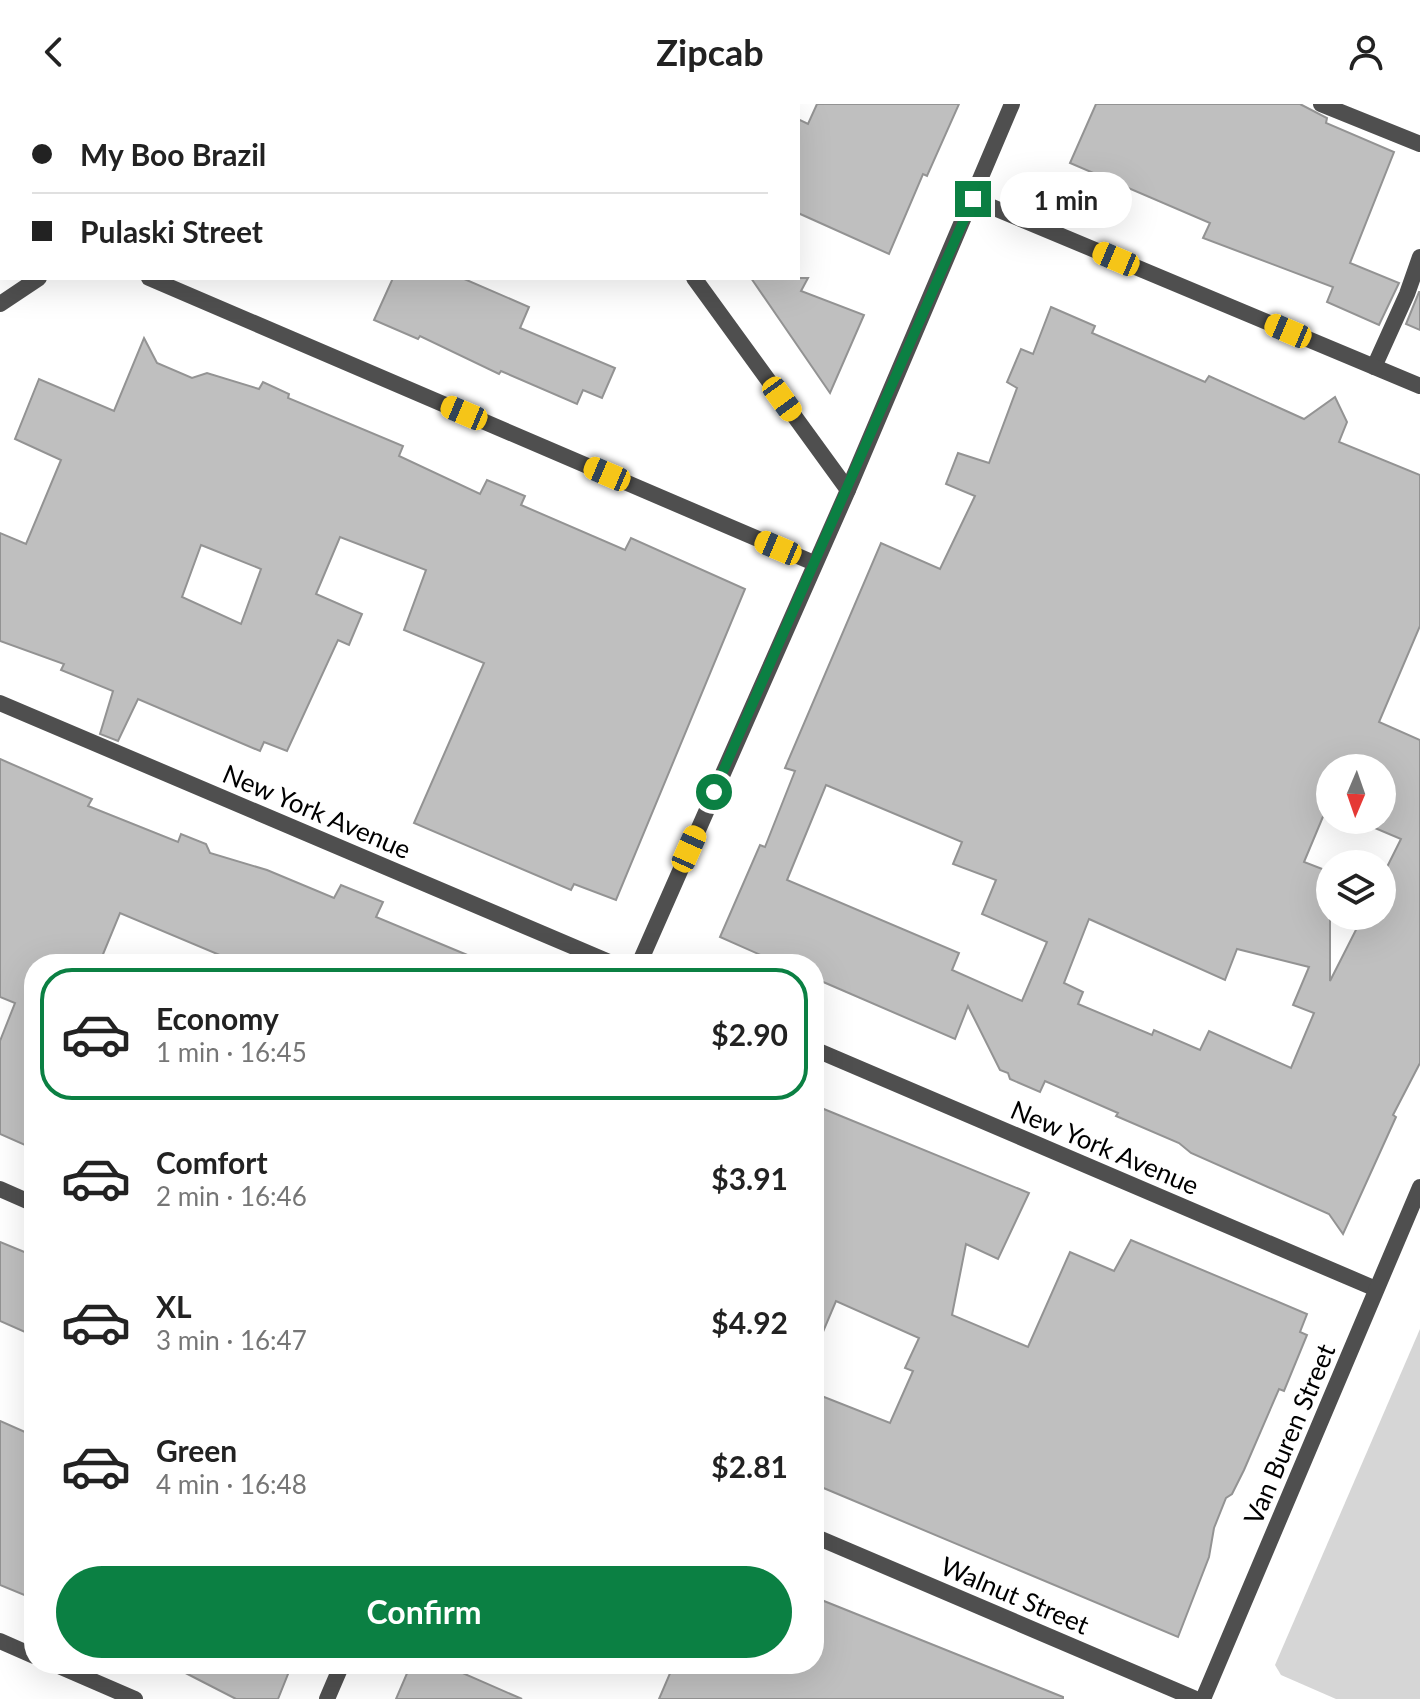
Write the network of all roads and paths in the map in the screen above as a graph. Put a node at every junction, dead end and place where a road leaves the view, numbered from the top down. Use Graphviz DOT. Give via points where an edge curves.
graph roads {
  1 [pos="1012,104"];
  2 [pos="1321,104"];
  3 [pos="1420,144"];
  4 [pos="973,199"];
  5 [pos="1420,257"];
  6 [pos="36,280"];
  7 [pos="154,280"];
  8 [pos="695,280"];
  9 [pos="0,304"];
  10 [pos="1374,367"];
  11 [pos="1420,386"];
  12 [pos="848,490"];
  13 [pos="814,563"];
  14 [pos="0,703"];
  15 [pos="590,954"];
  16 [pos="643,954"];
  17 [pos="824,1053"];
  18 [pos="1420,1187"];
  19 [pos="0,1189"];
  20 [pos="24,1200"];
  21 [pos="1376,1289"];
  22 [pos="824,1540"];
  23 [pos="0,1641"];
  24 [pos="24,1652"];
  25 [pos="77,1674"];
  26 [pos="338,1674"];
  27 [pos="135,1699"];
  28 [pos="327,1699"];
  29 [pos="1196,1699"];
  30 [pos="1203,1699"];
  1 -- 4 [label="street"];
  2 -- 3 [label="street"];
  4 -- 10 [label="street"];
  4 -- 12 [label="street"];
  5 -- 10 [label="street"];
  6 -- 9 [label="street"];
  7 -- 13 [label="street"];
  8 -- 12 [label="street"];
  10 -- 11 [label="street"];
  12 -- 13 [label="street"];
  13 -- 16 [label="street"];
  14 -- 15 [label="street, New York Avenue"];
  17 -- 21 [label="street, New York Avenue"];
  18 -- 21 [label="street, Van Buren Street"];
  19 -- 20 [label="street"];
  21 -- 30 [label="street, Van Buren Street"];
  22 -- 29 [label="street, Walnut Street"];
  23 -- 24 [label="street"];
  25 -- 27 [label="street"];
  26 -- 28 [label="street"];
}
